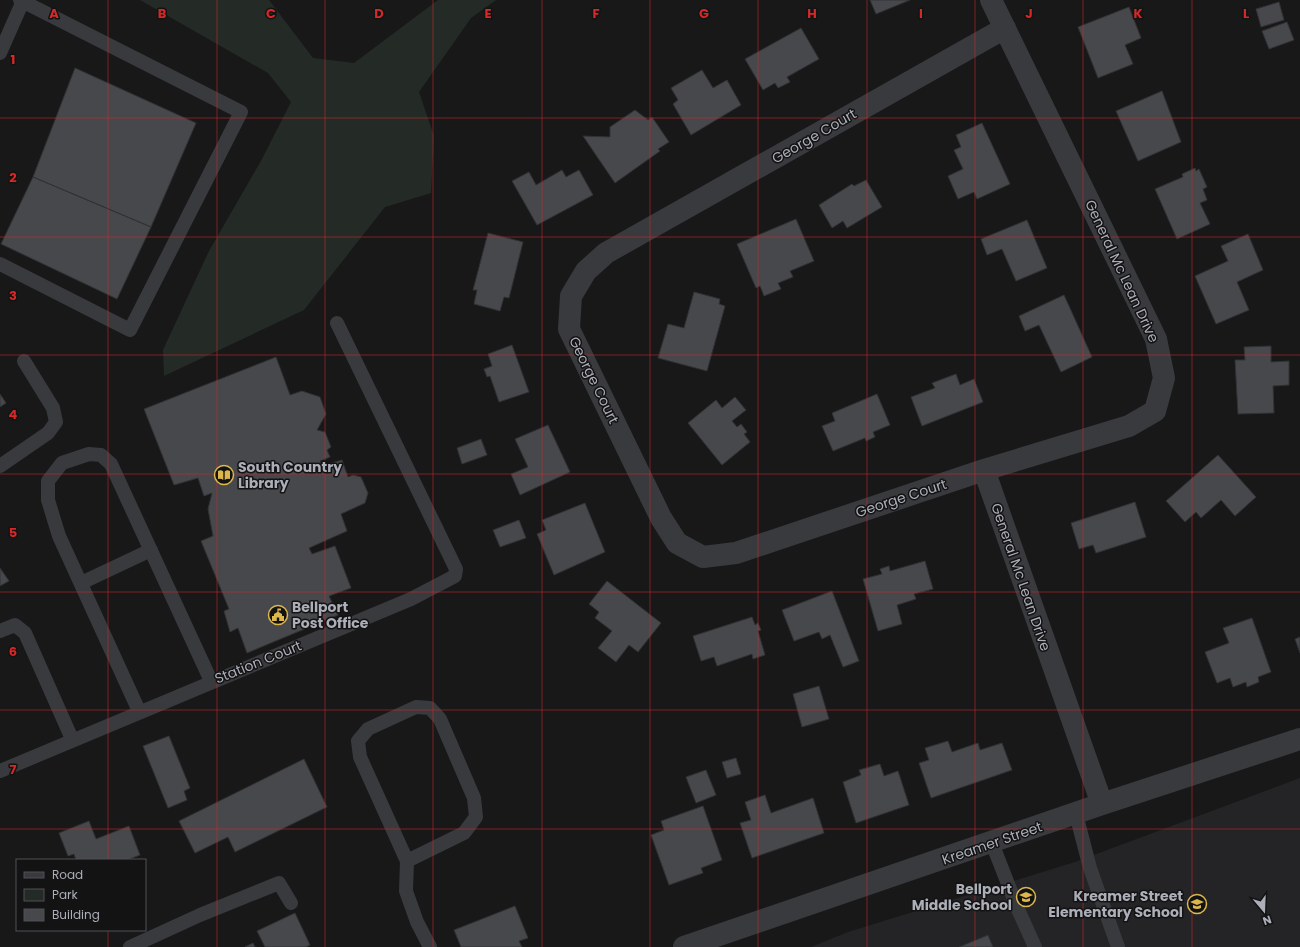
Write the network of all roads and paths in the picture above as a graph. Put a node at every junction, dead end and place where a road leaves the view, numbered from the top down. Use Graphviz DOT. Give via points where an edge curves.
graph roads {
  1 [pos="992,0"];
  2 [pos="22,1"];
  3 [pos="1005,28"];
  4 [pos="0,54"];
  5 [pos="0,264"];
  6 [pos="337,323"];
  7 [pos="24,361"];
  8 [pos="0,466"];
  9 [pos="984,470"];
  10 [pos="151,550"];
  11 [pos="81,583"];
  12 [pos="0,631"];
  13 [pos="211,681"];
  14 [pos="139,711"];
  15 [pos="72,739"];
  16 [pos="1300,739"];
  17 [pos="1,769"];
  18 [pos="1102,804"];
  19 [pos="1076,814"];
  20 [pos="992,843"];
  21 [pos="407,861"];
  22 [pos="291,903"];
  23 [pos="130,947"];
  24 [pos="430,947"];
  25 [pos="684,947"];
  26 [pos="1035,947"];
  27 [pos="1118,947"];
  1 -- 3 [label="street, General Mc Lean Drive"];
  2 -- 4 [label="lane"];
  2 -- 5 [label="lane" via="241,112 130,330"];
  3 -- 9 [label="street, General Mc Lean Drive" via="1156,339 1164,378 1155,411 1129,426"];
  3 -- 9 [label="street, George Court" via="606,253 586,270 571,296 570,330 661,518 677,543 703,557 736,553"];
  6 -- 13 [label="lane, Station Court" via="456,569 455,576 411,599"];
  7 -- 8 [label="lane" via="52,408 56,422 48,433"];
  9 -- 18 [label="street, General Mc Lean Drive"];
  10 -- 11 [label="lane"];
  10 -- 11 [label="lane" via="111,464 101,455 89,454 62,463 48,480 48,500 59,536"];
  10 -- 13 [label="lane"];
  11 -- 14 [label="lane"];
  12 -- 15 [label="lane" via="15,625 25,633"];
  13 -- 14 [label="lane, Station Court"];
  14 -- 15 [label="lane, Station Court"];
  15 -- 17 [label="lane, Station Court"];
  16 -- 18 [label="street, Kreamer Street"];
  18 -- 19 [label="street, Kreamer Street"];
  19 -- 20 [label="street, Kreamer Street"];
  19 -- 27 [label="lane" via="1090,868"];
  20 -- 25 [label="street, Kreamer Street"];
  20 -- 26 [label="lane"];
  21 -- 21 [label="lane" via="360,757 358,741 368,729 416,707 430,708 440,719 474,798 476,817 464,833"];
  21 -- 24 [label="lane" via="406,892"];
  22 -- 23 [label="lane" via="279,883"];
}
